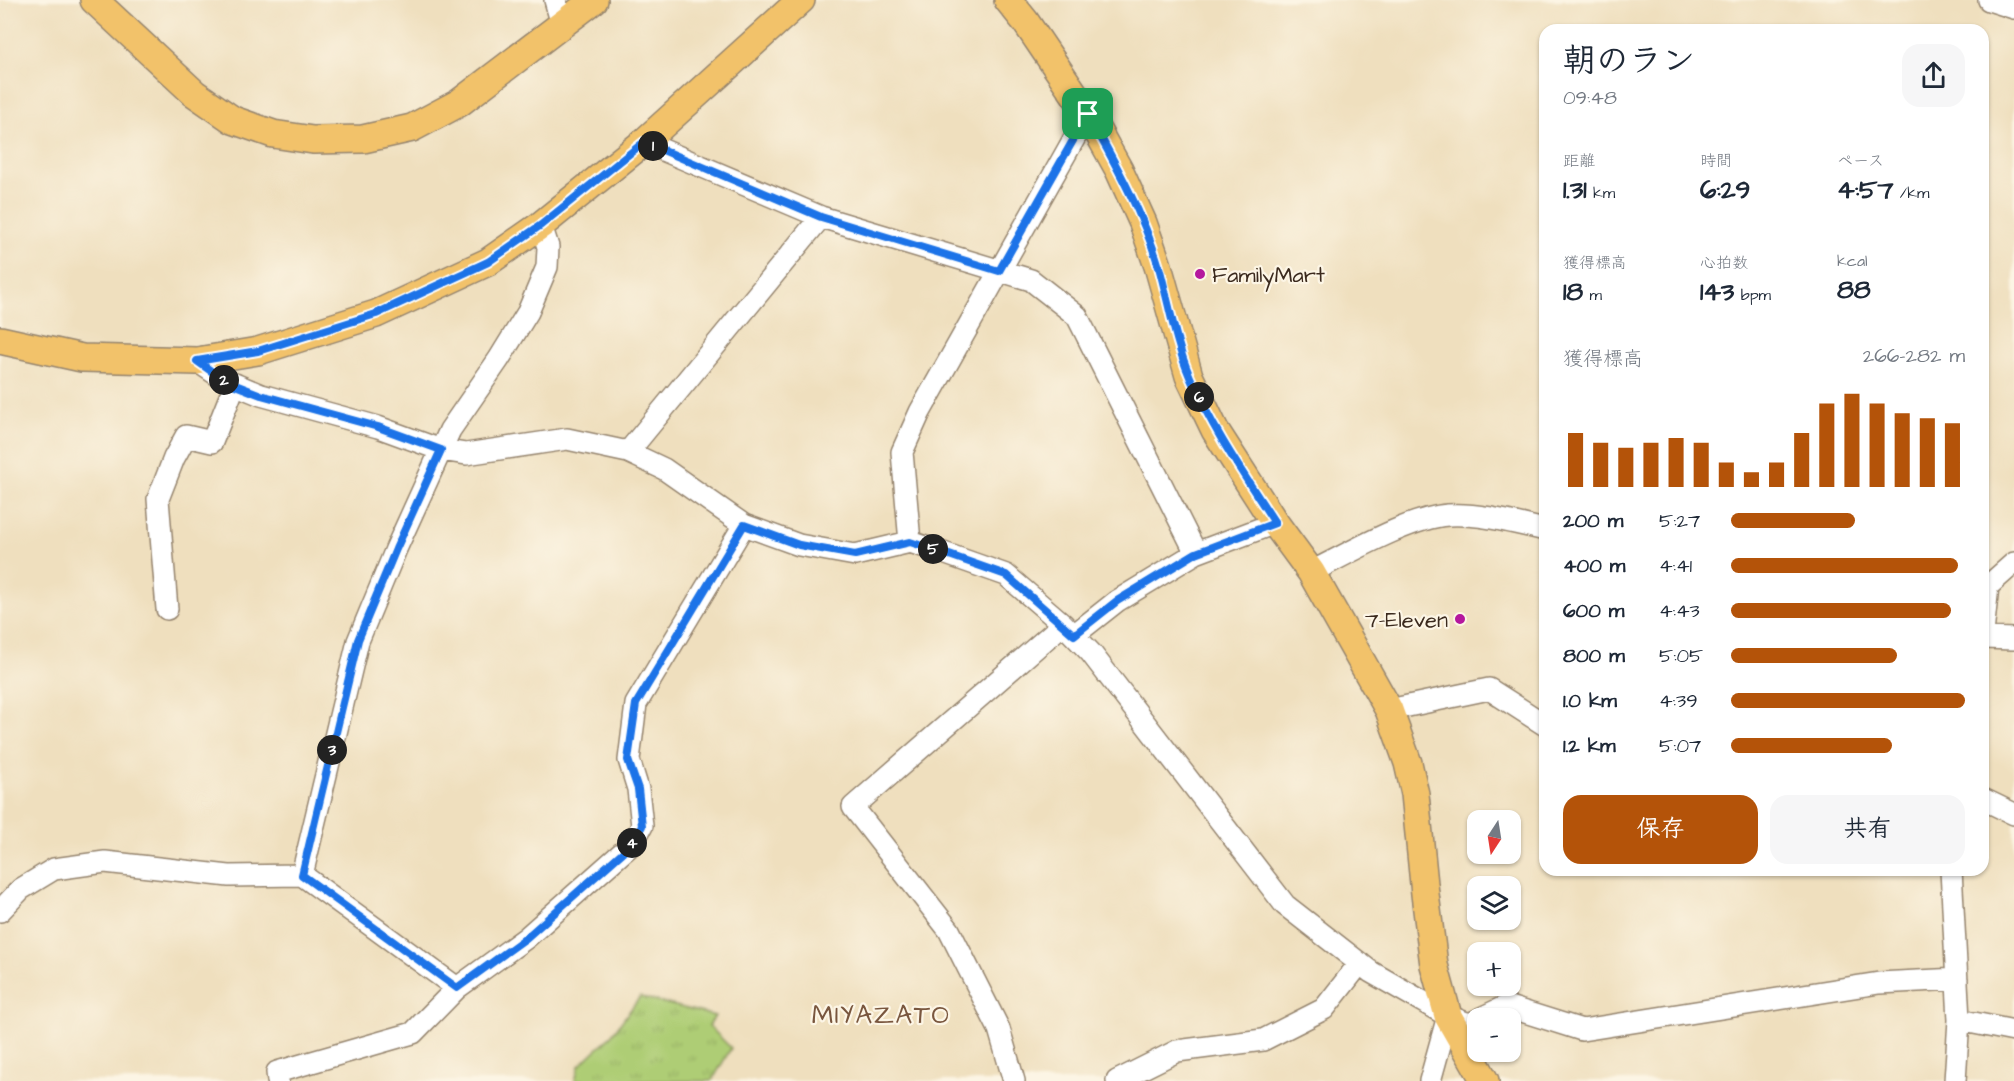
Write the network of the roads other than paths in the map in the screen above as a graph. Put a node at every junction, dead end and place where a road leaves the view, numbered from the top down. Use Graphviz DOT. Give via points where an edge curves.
graph roads {
  1 [pos="94,0"];
  2 [pos="594,0"];
  3 [pos="801,0"];
  4 [pos="1008,0"];
  5 [pos="1989,0"];
  6 [pos="2014,8"];
  7 [pos="559,12"];
  8 [pos="1088,114"];
  9 [pos="644,142"];
  10 [pos="821,217"];
  11 [pos="541,225"];
  12 [pos="999,271"];
  13 [pos="0,340"];
  14 [pos="197,361"];
  15 [pos="235,384"];
  16 [pos="441,450"];
  17 [pos="628,452"];
  18 [pos="1275,523"];
  19 [pos="744,525"];
  20 [pos="1539,529"];
  21 [pos="910,542"];
  22 [pos="1196,553"];
  23 [pos="2013,565"];
  24 [pos="1989,568"];
  25 [pos="1311,572"];
  26 [pos="1989,585"];
  27 [pos="166,609"];
  28 [pos="1068,630"];
  29 [pos="1989,638"];
  30 [pos="2014,639"];
  31 [pos="1389,710"];
  32 [pos="1539,721"];
  33 [pos="1989,802"];
  34 [pos="2014,814"];
  35 [pos="302,875"];
  36 [pos="1951,876"];
  37 [pos="0,911"];
  38 [pos="1360,963"];
  39 [pos="1957,979"];
  40 [pos="457,988"];
  41 [pos="1521,1011"];
  42 [pos="1448,1016"];
  43 [pos="1959,1020"];
  44 [pos="1467,1023"];
  45 [pos="2014,1031"];
  46 [pos="278,1081"];
  47 [pos="1014,1081"];
  48 [pos="1117,1081"];
  49 [pos="1430,1081"];
  50 [pos="1485,1081"];
  51 [pos="1955,1081"];
  1 -- 7 [label="main road" via="194,93 233,120 273,134 313,140 363,139 412,128 459,103"];
  2 -- 7 [label="main road"];
  3 -- 9 [label="main road"];
  4 -- 8 [label="main road"];
  5 -- 6 [label="street"];
  8 -- 12 [label="street"];
  8 -- 18 [label="main road" via="1143,223 1189,376 1215,430"];
  9 -- 10 [label="street"];
  9 -- 11 [label="main road"];
  10 -- 12 [label="street"];
  10 -- 17 [label="street"];
  11 -- 14 [label="main road" via="488,262 376,314 258,351"];
  11 -- 16 [label="street" via="548,247 547,267 528,312 450,430"];
  12 -- 21 [label="street" via="920,412 902,452"];
  12 -- 22 [label="street" via="1031,280 1077,316"];
  13 -- 14 [label="main road" via="82,357"];
  14 -- 15 [label="street"];
  15 -- 16 [label="street"];
  15 -- 27 [label="street" via="212,442 186,436 158,499"];
  16 -- 17 [label="street" via="466,454 567,439"];
  16 -- 35 [label="street" via="358,640"];
  17 -- 19 [label="street" via="664,469"];
  18 -- 22 [label="street"];
  18 -- 25 [label="main road"];
  19 -- 21 [label="street" via="799,545 855,555"];
  19 -- 40 [label="street" via="636,704 628,760 638,789 642,826 632,844 526,938"];
  20 -- 25 [label="street" via="1474,515 1447,515 1407,526"];
  21 -- 28 [label="street" via="1006,575"];
  22 -- 28 [label="street"];
  23 -- 24 [label="street"];
  23 -- 26 [label="street"];
  25 -- 31 [label="main road"];
  28 -- 38 [label="street" via="1091,653 1285,905"];
  28 -- 47 [label="street" via="853,807 949,930 999,1029"];
  29 -- 30 [label="street"];
  31 -- 32 [label="street" via="1489,689"];
  31 -- 42 [label="main road" via="1415,794 1434,965"];
  33 -- 34 [label="street"];
  35 -- 37 [label="street" via="229,876 105,862 54,869 21,889"];
  35 -- 40 [label="street"];
  36 -- 39 [label="street"];
  38 -- 42 [label="street"];
  38 -- 48 [label="street" via="1324,1009 1263,1040 1177,1051"];
  39 -- 41 [label="street" via="1879,983 1582,1030"];
  39 -- 43 [label="street"];
  40 -- 46 [label="street" via="412,1033 277,1072"];
  42 -- 44 [label="street"];
  42 -- 49 [label="street"];
  42 -- 50 [label="main road"];
  43 -- 45 [label="street"];
  43 -- 51 [label="street"];
}
